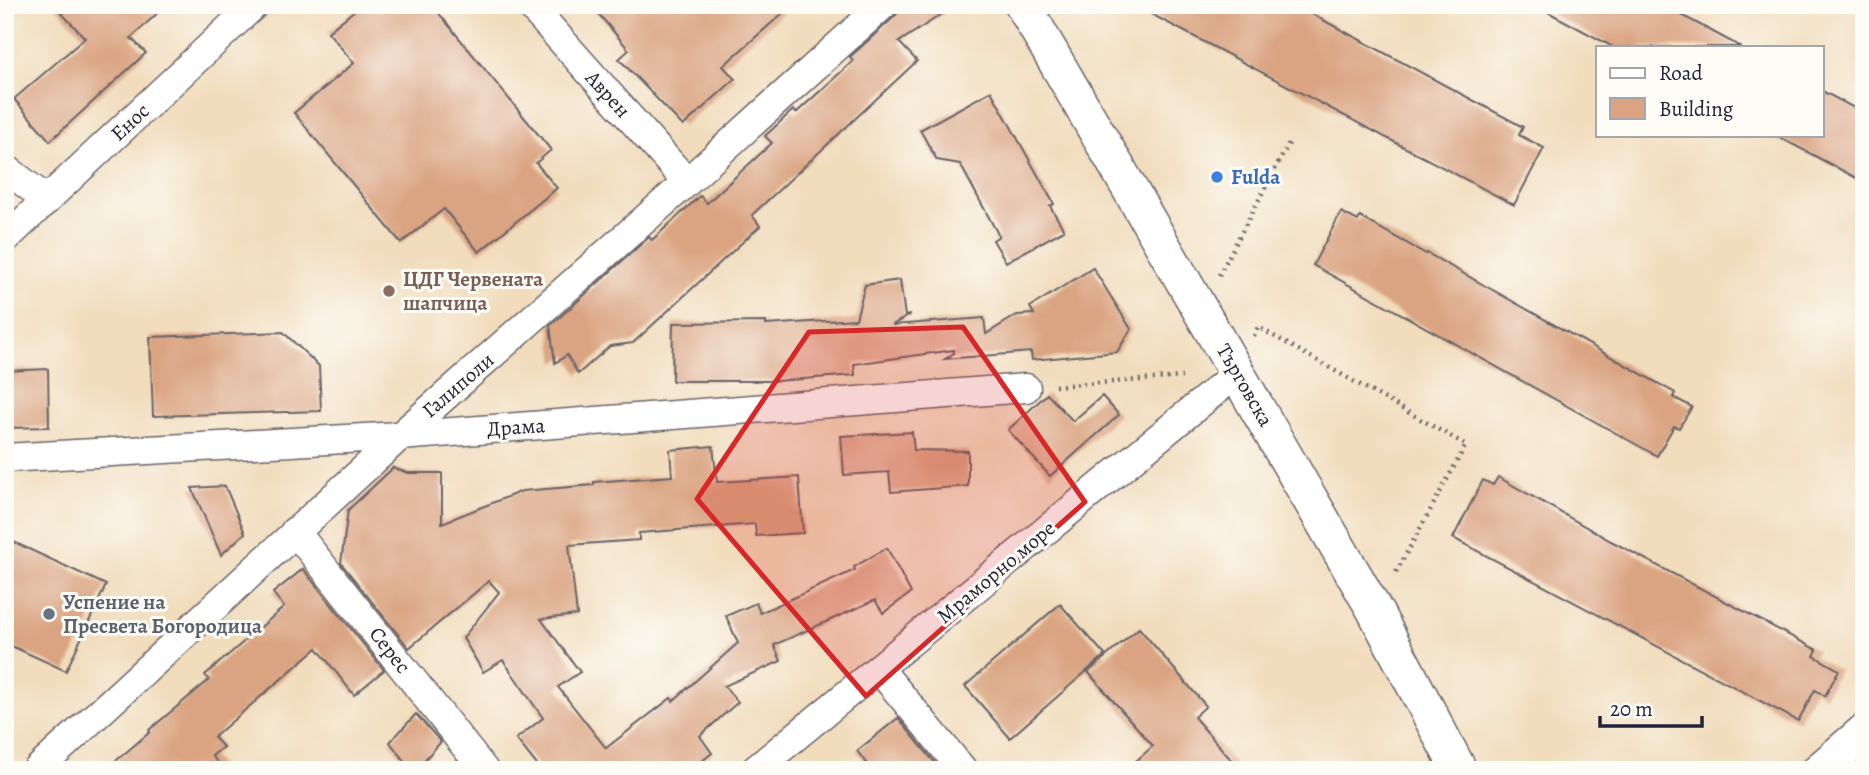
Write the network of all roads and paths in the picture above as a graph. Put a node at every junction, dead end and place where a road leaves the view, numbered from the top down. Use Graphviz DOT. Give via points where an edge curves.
graph roads {
  1 [pos="254,5"];
  2 [pos="530,5"];
  3 [pos="883,5"];
  4 [pos="1023,5"];
  5 [pos="1289,143"];
  6 [pos="5,168"];
  7 [pos="687,182"];
  8 [pos="47,200"];
  9 [pos="5,239"];
  10 [pos="1201,310"];
  11 [pos="1237,373"];
  12 [pos="1184,377"];
  13 [pos="1026,388"];
  14 [pos="400,436"];
  15 [pos="5,458"];
  16 [pos="295,531"];
  17 [pos="1375,611"];
  18 [pos="879,668"];
  19 [pos="1864,732"];
  20 [pos="37,770"];
  21 [pos="484,770"];
  22 [pos="755,770"];
  23 [pos="963,770"];
  24 [pos="1459,770"];
  25 [pos="1820,770"];
  1 -- 8 [label="street, Енос"];
  2 -- 7 [label="street, Аврен"];
  3 -- 7 [label="street, Галиполи"];
  4 -- 10 [label="street, Търговска"];
  5 -- 10 [label="path"];
  6 -- 8 [label="street"];
  7 -- 14 [label="street, Галиполи"];
  8 -- 9 [label="street, Енос"];
  10 -- 11 [label="street, Търговска"];
  11 -- 17 [label="street, Търговска"];
  11 -- 17 [label="path" via="1258,327 1466,445"];
  11 -- 18 [label="street, Мраморно море"];
  12 -- 13 [label="path"];
  13 -- 14 [label="street, Драма"];
  14 -- 15 [label="street, Драма"];
  14 -- 16 [label="street, Галиполи"];
  16 -- 20 [label="street, Галиполи"];
  16 -- 21 [label="street, Серес"];
  17 -- 24 [label="street, Търговска"];
  18 -- 22 [label="street, Мраморно море"];
  18 -- 23 [label="street"];
  19 -- 25 [label="street"];
}
